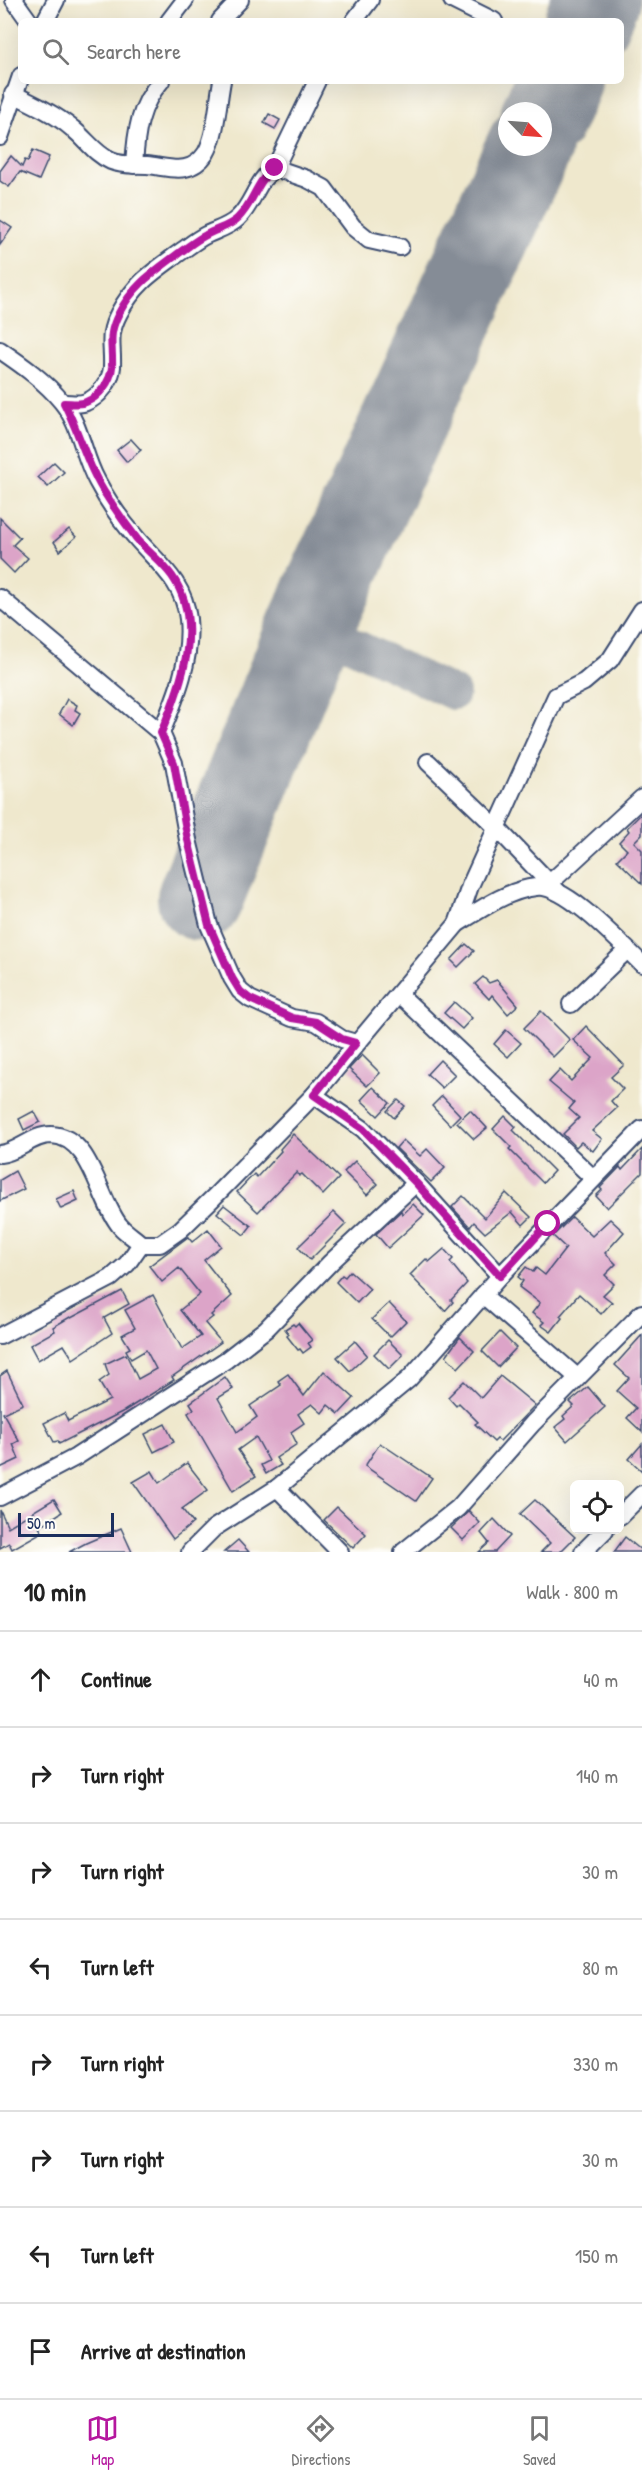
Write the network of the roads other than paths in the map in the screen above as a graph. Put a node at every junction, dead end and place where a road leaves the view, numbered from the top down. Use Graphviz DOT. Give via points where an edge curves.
graph roads {
  1 [pos="14,0"];
  2 [pos="56,0"];
  3 [pos="185,0"];
  4 [pos="370,0"];
  5 [pos="452,0"];
  6 [pos="27,18"];
  7 [pos="47,18"];
  8 [pos="171,18"];
  9 [pos="356,18"];
  10 [pos="488,18"];
  11 [pos="18,83"];
  12 [pos="158,84"];
  13 [pos="221,84"];
  14 [pos="316,84"];
  15 [pos="13,94"];
  16 [pos="0,137"];
  17 [pos="134,165"];
  18 [pos="275,168"];
  19 [pos="400,247"];
  20 [pos="1,351"];
  21 [pos="64,403"];
  22 [pos="0,598"];
  23 [pos="642,610"];
  24 [pos="161,733"];
  25 [pos="428,762"];
  26 [pos="642,798"];
  27 [pos="496,827"];
  28 [pos="555,888"];
  29 [pos="457,924"];
  30 [pos="627,950"];
  31 [pos="642,964"];
  32 [pos="399,994"];
  33 [pos="571,1004"];
  34 [pos="356,1043"];
  35 [pos="314,1095"];
  36 [pos="642,1129"];
  37 [pos="0,1154"];
  38 [pos="593,1178"];
  39 [pos="416,1183"];
  40 [pos="141,1244"];
  41 [pos="500,1276"];
  42 [pos="483,1295"];
  43 [pos="640,1319"];
  44 [pos="0,1336"];
  45 [pos="577,1377"];
  46 [pos="277,1488"];
  47 [pos="642,1494"];
  48 [pos="0,1497"];
  49 [pos="624,1512"];
  50 [pos="601,1534"];
  51 [pos="190,1552"];
  52 [pos="340,1552"];
  53 [pos="403,1552"];
  54 [pos="583,1552"];
  1 -- 6 [label="street"];
  2 -- 7 [label="street"];
  3 -- 8 [label="street"];
  4 -- 9 [label="street"];
  5 -- 10 [label="street"];
  11 -- 15 [label="street"];
  12 -- 17 [label="street" via="141,113"];
  13 -- 17 [label="street" via="211,142 200,159 171,170"];
  14 -- 18 [label="street"];
  15 -- 16 [label="street"];
  15 -- 17 [label="street" via="50,112 103,157"];
  18 -- 19 [label="street" via="324,188 353,227 369,240"];
  18 -- 21 [label="street" via="260,182 235,221 194,242 141,281 114,325 110,345 112,367 107,382 86,403"];
  20 -- 21 [label="street" via="28,369"];
  21 -- 24 [label="street" via="96,481 139,541 170,573 182,596 188,621 186,653 181,682"];
  22 -- 24 [label="street"];
  23 -- 27 [label="street" via="610,660 584,682 556,696"];
  24 -- 34 [label="street" via="174,763 209,925 240,991 292,1018 316,1022"];
  25 -- 27 [label="street"];
  26 -- 28 [label="street"];
  27 -- 28 [label="street"];
  27 -- 29 [label="street"];
  28 -- 29 [label="street" via="538,886 514,892"];
  28 -- 30 [label="street" via="582,907"];
  29 -- 32 [label="street"];
  30 -- 31 [label="street"];
  30 -- 33 [label="street"];
  32 -- 34 [label="street"];
  32 -- 38 [label="street"];
  34 -- 35 [label="street"];
  35 -- 39 [label="street" via="363,1129"];
  35 -- 40 [label="street" via="180,1230 160,1244"];
  36 -- 38 [label="street"];
  37 -- 40 [label="street" via="39,1137 63,1136 84,1154 120,1226"];
  38 -- 41 [label="street"];
  39 -- 41 [label="street"];
  39 -- 48 [label="street" via="266,1329 226,1360 76,1457"];
  40 -- 44 [label="street" via="111,1278"];
  41 -- 42 [label="street"];
  42 -- 45 [label="street"];
  42 -- 46 [label="street" via="409,1379"];
  43 -- 45 [label="street"];
  45 -- 53 [label="street" via="458,1508"];
  46 -- 51 [label="street" via="214,1528"];
  46 -- 52 [label="street"];
  47 -- 49 [label="street"];
  50 -- 54 [label="street"];
}
